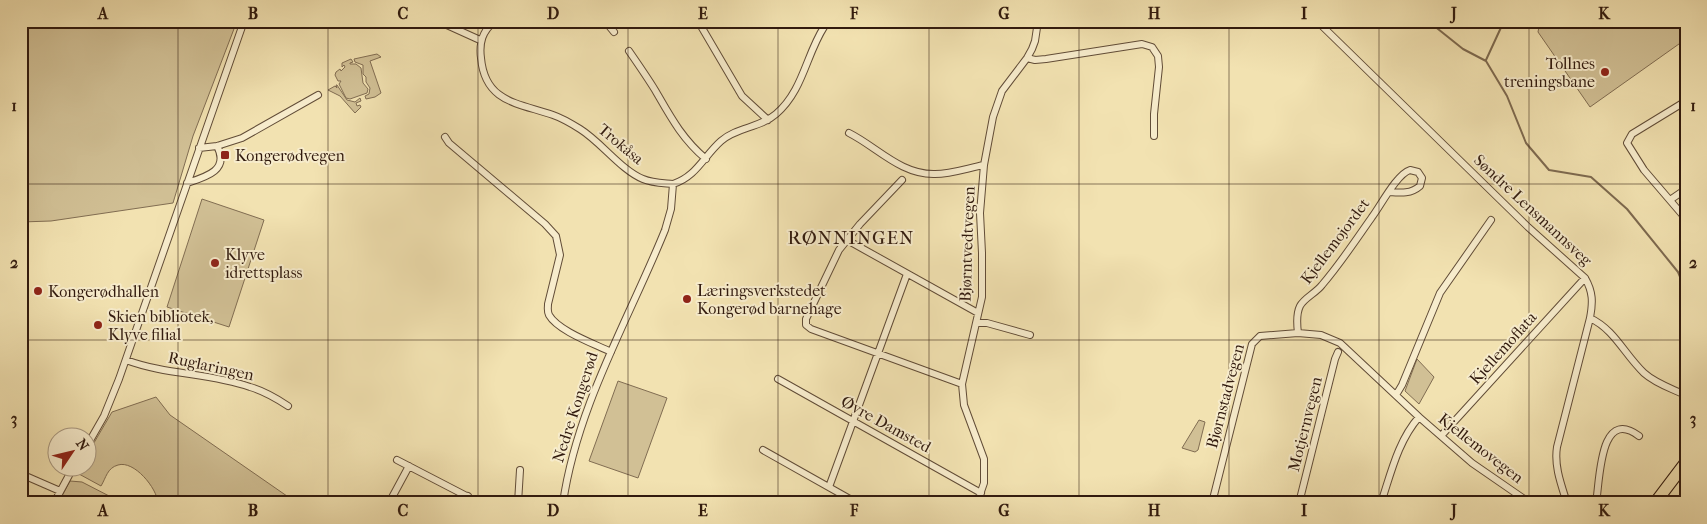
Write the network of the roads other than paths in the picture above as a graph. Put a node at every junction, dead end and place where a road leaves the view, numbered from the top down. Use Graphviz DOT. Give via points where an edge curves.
graph roads {
  1 [pos="244,21"];
  2 [pos="438,21"];
  3 [pos="495,21"];
  4 [pos="605,21"];
  5 [pos="698,21"];
  6 [pos="816,21"];
  7 [pos="1038,21"];
  8 [pos="1317,21"];
  9 [pos="614,32"];
  10 [pos="480,40"];
  11 [pos="628,51"];
  12 [pos="1028,58"];
  13 [pos="318,94"];
  14 [pos="1686,100"];
  15 [pos="768,120"];
  16 [pos="849,133"];
  17 [pos="1154,136"];
  18 [pos="445,137"];
  19 [pos="218,146"];
  20 [pos="199,148"];
  21 [pos="706,159"];
  22 [pos="984,165"];
  23 [pos="902,180"];
  24 [pos="187,183"];
  25 [pos="673,184"];
  26 [pos="1686,189"];
  27 [pos="1389,192"];
  28 [pos="1670,200"];
  29 [pos="1686,219"];
  30 [pos="1491,220"];
  31 [pos="848,240"];
  32 [pos="907,274"];
  33 [pos="1585,278"];
  34 [pos="978,313"];
  35 [pos="1590,318"];
  36 [pos="976,323"];
  37 [pos="1298,333"];
  38 [pos="1030,335"];
  39 [pos="611,352"];
  40 [pos="1338,352"];
  41 [pos="878,353"];
  42 [pos="126,360"];
  43 [pos="778,379"];
  44 [pos="962,384"];
  45 [pos="1683,394"];
  46 [pos="1396,395"];
  47 [pos="288,406"];
  48 [pos="1420,417"];
  49 [pos="853,421"];
  50 [pos="97,426"];
  51 [pos="1441,436"];
  52 [pos="1639,436"];
  53 [pos="764,450"];
  54 [pos="397,460"];
  55 [pos="1686,462"];
  56 [pos="409,466"];
  57 [pos="520,470"];
  58 [pos="21,474"];
  59 [pos="68,476"];
  60 [pos="829,486"];
  61 [pos="60,491"];
  62 [pos="981,494"];
  63 [pos="468,496"];
  64 [pos="1383,502"];
  65 [pos="54,503"];
  66 [pos="389,503"];
  67 [pos="464,503"];
  68 [pos="480,503"];
  69 [pos="518,503"];
  70 [pos="563,503"];
  71 [pos="856,503"];
  72 [pos="978,503"];
  73 [pos="1212,503"];
  74 [pos="1299,503"];
  75 [pos="1530,503"];
  76 [pos="1567,503"];
  77 [pos="1596,503"];
  78 [pos="1655,503"];
  1 -- 20 [label="street"];
  2 -- 10 [label="street"];
  3 -- 10 [label="street"];
  4 -- 9 [label="street"];
  5 -- 15 [label="street" via="742,96"];
  6 -- 15 [label="street" via="824,26 800,81 782,108"];
  7 -- 12 [label="street, Bjørntvedtvegen"];
  8 -- 33 [label="street, Søndre Lensmannsveg" via="1528,227"];
  10 -- 25 [label="street, Trokåsa" via="484,75 502,98 553,115 579,128 642,179"];
  11 -- 21 [label="street" via="684,138"];
  12 -- 17 [label="street" via="1046,60 1148,44 1156,51 1159,67"];
  12 -- 22 [label="street, Bjørntvedtvegen" via="1002,90 997,102"];
  13 -- 19 [label="street" via="242,138"];
  14 -- 28 [label="street" via="1632,134 1627,143 1644,170"];
  15 -- 21 [label="street" via="730,135"];
  16 -- 22 [label="street" via="918,172 937,174"];
  18 -- 39 [label="street, Nedre Kongerød" via="556,236 560,255 548,304 550,317 565,329"];
  19 -- 20 [label="street"];
  19 -- 24 [label="street" via="222,157 219,166 208,175"];
  20 -- 24 [label="street"];
  21 -- 25 [label="street" via="690,176"];
  22 -- 34 [label="street, Bjørntvedtvegen" via="980,213 983,287"];
  23 -- 31 [label="street"];
  24 -- 42 [label="street"];
  25 -- 39 [label="street" via="665,230"];
  26 -- 28 [label="street"];
  27 -- 27 [label="street, Kjellemojordet" via="1406,171 1414,171 1422,178 1416,190"];
  27 -- 37 [label="street, Kjellemojordet" via="1329,278 1300,306"];
  28 -- 29 [label="street"];
  30 -- 46 [label="street" via="1440,293"];
  31 -- 32 [label="street"];
  31 -- 41 [label="street" via="835,258 806,325"];
  32 -- 34 [label="street"];
  32 -- 41 [label="street"];
  33 -- 35 [label="street, Søndre Lensmannsveg" via="1592,296"];
  33 -- 51 [label="street, Kjellemoflata"];
  34 -- 36 [label="street, Bjørntvedtvegen"];
  35 -- 45 [label="street" via="1606,327 1646,375"];
  35 -- 76 [label="street, Søndre Lensmannsveg" via="1557,447 1557,467"];
  36 -- 38 [label="street"];
  36 -- 44 [label="street, Bjørntvedtvegen"];
  37 -- 46 [label="street" via="1333,339"];
  37 -- 73 [label="street, Bjørnstadvegen" via="1260,336 1252,344"];
  39 -- 70 [label="street, Nedre Kongerød" via="574,450"];
  40 -- 74 [label="street, Motjernvegen"];
  41 -- 44 [label="street"];
  41 -- 49 [label="street"];
  42 -- 47 [label="street, Ruglaringen" via="172,372 239,383"];
  42 -- 50 [label="street"];
  43 -- 49 [label="street, Øvre Damsted"];
  44 -- 62 [label="street, Bjørntvedtvegen" via="964,405 984,459 986,476"];
  46 -- 48 [label="street"];
  48 -- 51 [label="street, Kjellemovegen"];
  48 -- 64 [label="street, Kjellemovegen" via="1399,449"];
  49 -- 60 [label="street"];
  49 -- 62 [label="street, Øvre Damsted"];
  51 -- 75 [label="street, Kjellemovegen" via="1472,463"];
  52 -- 77 [label="street" via="1627,428 1621,428 1611,436 1604,448"];
  53 -- 60 [label="street"];
  54 -- 56 [label="street"];
  55 -- 78 [label="highway"];
  56 -- 63 [label="street"];
  56 -- 66 [label="street"];
  57 -- 69 [label="street"];
  58 -- 61 [label="street"];
  59 -- 61 [label="street"];
  60 -- 71 [label="street"];
  61 -- 65 [label="street"];
  62 -- 72 [label="street, Bjørntvedtvegen"];
  63 -- 67 [label="street"];
  63 -- 68 [label="street"];
}
